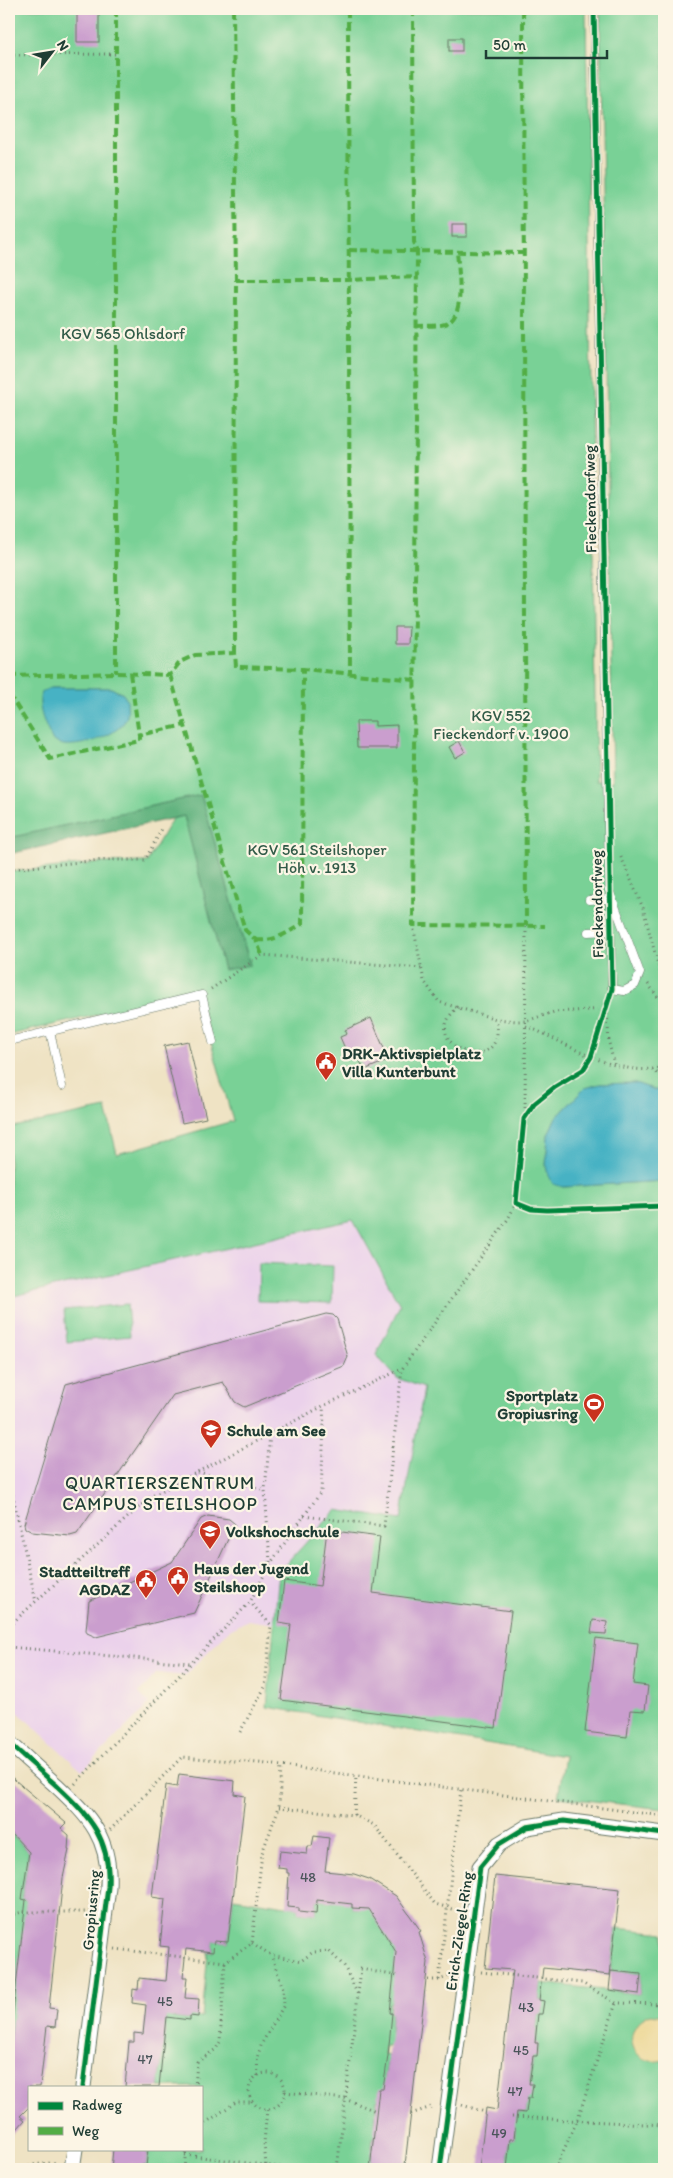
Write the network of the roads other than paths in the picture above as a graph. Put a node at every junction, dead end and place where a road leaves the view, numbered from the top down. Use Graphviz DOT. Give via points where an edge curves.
graph roads {
  1 [pos="594,9"];
  2 [pos="609,890"];
  3 [pos="610,899"];
  4 [pos="590,900"];
  5 [pos="610,931"];
  6 [pos="588,932"];
  7 [pos="50,1031"];
  8 [pos="9,1041"];
  9 [pos="213,1042"];
  10 [pos="62,1086"];
  11 [pos="9,1743"];
  12 [pos="664,1834"];
  13 [pos="83,2086"];
  14 [pos="440,2169"];
  1 -- 2 [label="lane, Fieckendorfweg"];
  2 -- 3 [label="lane, Fieckendorfweg"];
  2 -- 5 [label="lane, Fieckendorfweg" via="640,973 632,988 624,991 612,989"];
  3 -- 4 [label="lane, Fieckendorfweg"];
  3 -- 5 [label="lane, Fieckendorfweg"];
  5 -- 6 [label="lane"];
  7 -- 8 [label="lane"];
  7 -- 9 [label="lane" via="202,995"];
  7 -- 10 [label="lane"];
  11 -- 13 [label="street, Gropiusring" via="90,1819 101,1839 108,1869"];
  12 -- 14 [label="street, Erich-Ziegel-Ring" via="564,1821 527,1828 499,1844 480,1867"];
}
